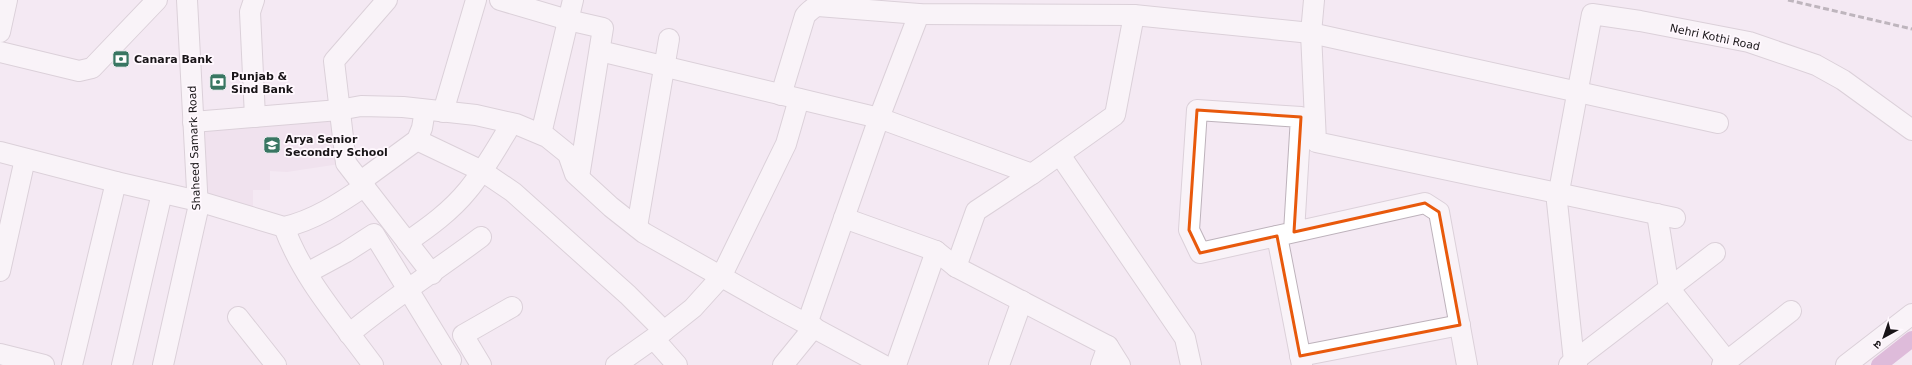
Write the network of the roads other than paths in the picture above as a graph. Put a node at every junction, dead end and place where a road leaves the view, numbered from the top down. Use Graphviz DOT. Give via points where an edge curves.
graph roads {
  1 [pos="7,0"];
  2 [pos="157,0"];
  3 [pos="187,0"];
  4 [pos="254,0"];
  5 [pos="387,0"];
  6 [pos="476,0"];
  7 [pos="500,0"];
  8 [pos="573,0"];
  9 [pos="1314,0"];
  10 [pos="820,3"];
  11 [pos="919,14"];
  12 [pos="1134,15"];
  13 [pos="568,20"];
  14 [pos="0,32"];
  15 [pos="1311,33"];
  16 [pos="669,39"];
  17 [pos="600,51"];
  18 [pos="0,52"];
  19 [pos="664,66"];
  20 [pos="1578,92"];
  21 [pos="790,97"];
  22 [pos="339,110"];
  23 [pos="434,111"];
  24 [pos="255,117"];
  25 [pos="879,118"];
  26 [pos="194,122"];
  27 [pos="510,123"];
  28 [pos="1718,123"];
  29 [pos="1912,130"];
  30 [pos="541,134"];
  31 [pos="417,140"];
  32 [pos="0,152"];
  33 [pos="1060,155"];
  34 [pos="25,159"];
  35 [pos="482,171"];
  36 [pos="1032,174"];
  37 [pos="579,178"];
  38 [pos="116,182"];
  39 [pos="363,183"];
  40 [pos="162,193"];
  41 [pos="1558,194"];
  42 [pos="198,201"];
  43 [pos="844,218"];
  44 [pos="284,227"];
  45 [pos="636,227"];
  46 [pos="1286,234"];
  47 [pos="481,237"];
  48 [pos="407,242"];
  49 [pos="936,251"];
  50 [pos="1716,253"];
  51 [pos="956,267"];
  52 [pos="0,272"];
  53 [pos="307,273"];
  54 [pos="432,274"];
  55 [pos="721,277"];
  56 [pos="407,288"];
  57 [pos="1669,288"];
  58 [pos="1022,302"];
  59 [pos="512,306"];
  60 [pos="1790,311"];
  61 [pos="1912,314"];
  62 [pos="238,317"];
  63 [pos="1460,325"];
  64 [pos="811,326"];
  65 [pos="349,334"];
  66 [pos="659,335"];
  67 [pos="1108,346"];
  68 [pos="0,354"];
  69 [pos="477,359"];
  70 [pos="1301,361"];
  71 [pos="446,363"];
  72 [pos="1725,363"];
  73 [pos="1573,364"];
  74 [pos="44,365"];
  75 [pos="72,365"];
  76 [pos="122,365"];
  77 [pos="163,365"];
  78 [pos="276,365"];
  79 [pos="374,365"];
  80 [pos="616,365"];
  81 [pos="677,365"];
  82 [pos="783,365"];
  83 [pos="883,365"];
  84 [pos="896,365"];
  85 [pos="999,365"];
  86 [pos="1101,365"];
  87 [pos="1120,365"];
  88 [pos="1191,365"];
  89 [pos="1467,365"];
  90 [pos="1846,365"];
  1 -- 14 [label="street"];
  2 -- 18 [label="street" via="92,68 80,71"];
  3 -- 26 [label="street, Shaheed Samark Road"];
  4 -- 24 [label="street" via="250,12"];
  5 -- 22 [label="street" via="334,61"];
  6 -- 23 [label="street"];
  7 -- 13 [label="street"];
  8 -- 13 [label="street"];
  9 -- 15 [label="street"];
  10 -- 11 [label="street"];
  10 -- 21 [label="street" via="811,8 805,16"];
  11 -- 12 [label="street"];
  11 -- 25 [label="street"];
  12 -- 15 [label="street"];
  12 -- 33 [label="street" via="1115,115"];
  13 -- 17 [label="street" via="603,28"];
  13 -- 30 [label="street"];
  15 -- 20 [label="street"];
  15 -- 41 [label="street" via="1316,142"];
  16 -- 19 [label="street"];
  17 -- 19 [label="street"];
  17 -- 37 [label="street"];
  19 -- 21 [label="street"];
  19 -- 45 [label="street"];
  20 -- 28 [label="street"];
  20 -- 29 [label="street, Nehri Kothi Road" via="1592,14 1749,42 1816,65 1843,80"];
  20 -- 41 [label="street"];
  21 -- 25 [label="street"];
  21 -- 55 [label="street" via="786,144"];
  22 -- 23 [label="street" via="361,106"];
  22 -- 24 [label="street"];
  22 -- 39 [label="street" via="346,163"];
  23 -- 27 [label="street" via="476,115"];
  23 -- 31 [label="street"];
  24 -- 26 [label="street"];
  25 -- 36 [label="street"];
  25 -- 43 [label="street"];
  26 -- 42 [label="street, Shaheed Samark Road"];
  27 -- 30 [label="street"];
  27 -- 35 [label="street"];
  30 -- 37 [label="street" via="568,154"];
  31 -- 35 [label="street"];
  31 -- 39 [label="street"];
  32 -- 34 [label="street"];
  33 -- 36 [label="street"];
  33 -- 88 [label="street" via="1184,338"];
  34 -- 38 [label="street"];
  34 -- 52 [label="street"];
  35 -- 48 [label="street" via="454,206"];
  35 -- 66 [label="street" via="513,192 628,295"];
  36 -- 51 [label="street" via="976,211"];
  37 -- 45 [label="street"];
  38 -- 40 [label="street"];
  38 -- 75 [label="street"];
  39 -- 44 [label="street" via="337,205"];
  39 -- 48 [label="street"];
  40 -- 42 [label="street"];
  40 -- 76 [label="street"];
  41 -- 57 [label="street" via="1666,216"];
  41 -- 73 [label="street"];
  42 -- 44 [label="street"];
  42 -- 77 [label="street, Shaheed Samark Road"];
  43 -- 49 [label="street"];
  43 -- 64 [label="street"];
  44 -- 53 [label="street" via="290,245"];
  45 -- 55 [label="street"];
  46 -- 46 [label="street" via="1200,253 1188,230 1197,110 1301,117"];
  46 -- 63 [label="street" via="1425,203 1439,212"];
  46 -- 70 [label="street"];
  47 -- 54 [label="street"];
  48 -- 54 [label="street"];
  49 -- 51 [label="street"];
  49 -- 84 [label="street"];
  50 -- 57 [label="street"];
  51 -- 58 [label="street"];
  53 -- 56 [label="street" via="341,256 374,234"];
  53 -- 65 [label="street"];
  54 -- 56 [label="street"];
  55 -- 64 [label="street"];
  55 -- 66 [label="street" via="694,308"];
  56 -- 65 [label="street"];
  56 -- 71 [label="street"];
  57 -- 72 [label="street"];
  57 -- 73 [label="street"];
  58 -- 67 [label="street"];
  58 -- 85 [label="street"];
  59 -- 69 [label="street" via="463,335"];
  60 -- 72 [label="street"];
  61 -- 90 [label="street"];
  62 -- 78 [label="street"];
  63 -- 70 [label="street"];
  63 -- 89 [label="street"];
  64 -- 82 [label="street"];
  64 -- 83 [label="street"];
  65 -- 79 [label="street"];
  66 -- 80 [label="street"];
  66 -- 81 [label="street"];
  67 -- 86 [label="street"];
  67 -- 87 [label="street"];
  68 -- 74 [label="street"];
  69 -- 71 [label="street"];
}
